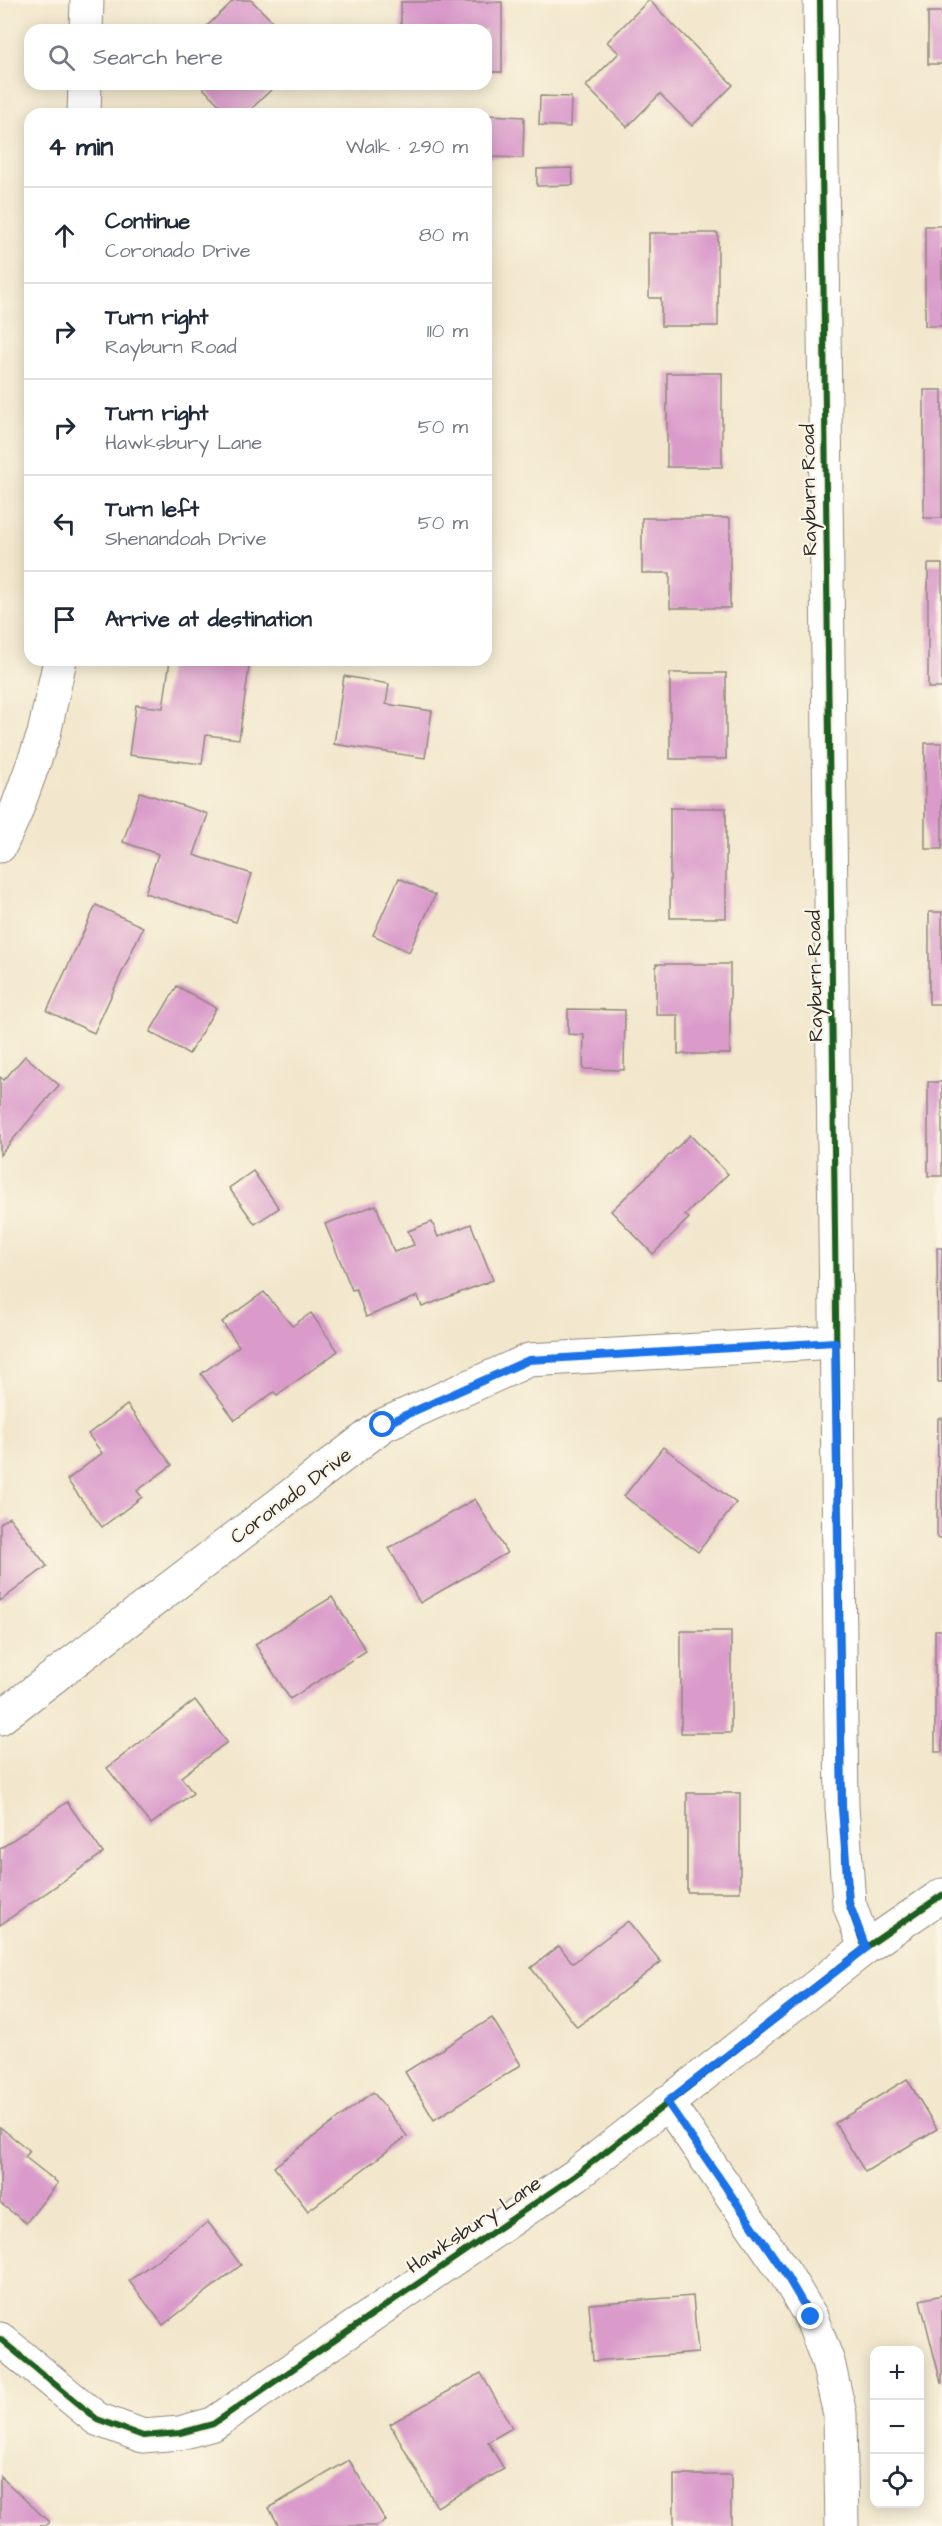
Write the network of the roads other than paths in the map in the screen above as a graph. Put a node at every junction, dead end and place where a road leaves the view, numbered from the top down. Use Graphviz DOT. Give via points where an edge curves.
graph roads {
  1 [pos="87,0"];
  2 [pos="820,0"];
  3 [pos="86,24"];
  4 [pos="85,90"];
  5 [pos="84,108"];
  6 [pos="59,666"];
  7 [pos="0,846"];
  8 [pos="835,1342"];
  9 [pos="0,1718"];
  10 [pos="942,1895"];
  11 [pos="866,1948"];
  12 [pos="667,2102"];
  13 [pos="0,2339"];
  14 [pos="842,2526"];
  1 -- 3 [label="street"];
  2 -- 8 [label="street, Rayburn Road"];
  4 -- 5 [label="street"];
  6 -- 7 [label="street" via="45,734"];
  8 -- 9 [label="street, Coronado Drive" via="529,1360 383,1425"];
  8 -- 11 [label="street, Rayburn Road" via="842,1807 849,1903"];
  10 -- 11 [label="street, Hawksbury Lane"];
  11 -- 12 [label="street, Hawksbury Lane"];
  12 -- 13 [label="street, Hawksbury Lane" via="576,2175 213,2424 180,2433 143,2436 97,2419"];
  12 -- 14 [label="street" via="811,2317 828,2362 840,2414"];
}
